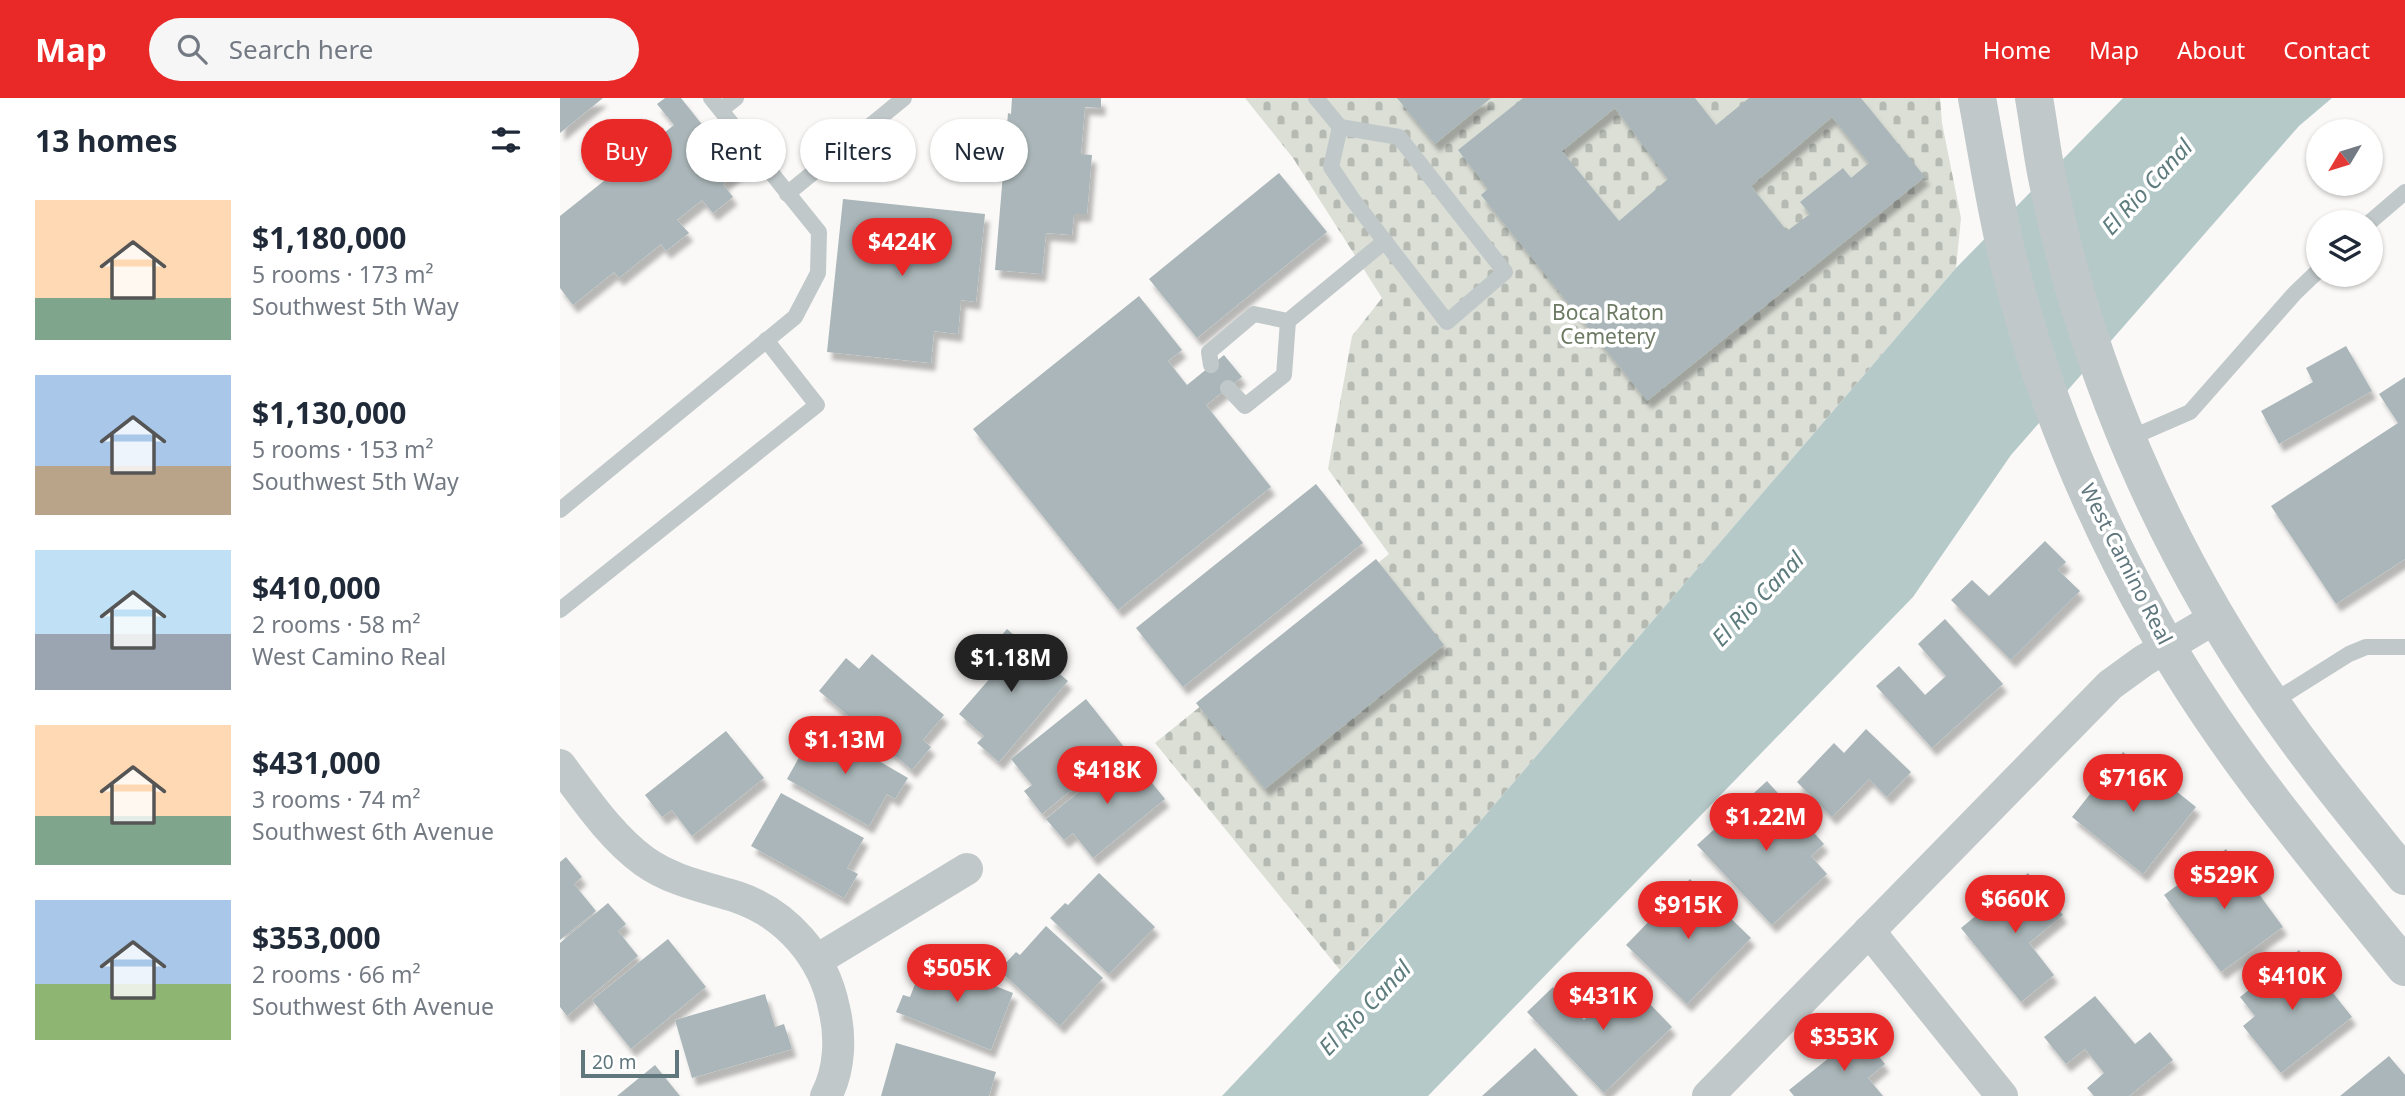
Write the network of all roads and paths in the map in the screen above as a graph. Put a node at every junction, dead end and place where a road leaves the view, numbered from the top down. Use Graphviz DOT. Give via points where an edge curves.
graph roads {
  1 [pos="736,98"];
  2 [pos="904,98"];
  3 [pos="1317,98"];
  4 [pos="1977,98"];
  5 [pos="2034,98"];
  6 [pos="716,104"];
  7 [pos="1340,127"];
  8 [pos="2405,192"];
  9 [pos="788,194"];
  10 [pos="2383,211"];
  11 [pos="1385,241"];
  12 [pos="2306,282"];
  13 [pos="1288,321"];
  14 [pos="766,341"];
  15 [pos="1211,365"];
  16 [pos="1228,388"];
  17 [pos="2057,413"];
  18 [pos="2128,439"];
  19 [pos="560,510"];
  20 [pos="561,609"];
  21 [pos="2217,617"];
  22 [pos="2167,647"];
  23 [pos="2405,648"];
  24 [pos="2271,703"];
  25 [pos="560,765"];
  26 [pos="967,869"];
  27 [pos="2405,876"];
  28 [pos="1869,931"];
  29 [pos="817,960"];
  30 [pos="2405,967"];
  31 [pos="826,1096"];
  32 [pos="1708,1096"];
  33 [pos="2002,1096"];
  1 -- 6 [label="lane"];
  2 -- 9 [label="lane"];
  3 -- 7 [label="lane"];
  4 -- 17 [label="street, West Camino Real" via="2007,258"];
  5 -- 18 [label="street" via="2057,224"];
  6 -- 9 [label="lane"];
  7 -- 11 [label="lane" via="1331,166"];
  7 -- 11 [label="lane" via="1399,137 1505,272 1447,322"];
  8 -- 10 [label="lane"];
  9 -- 14 [label="lane" via="819,232 818,272 795,317"];
  11 -- 13 [label="lane"];
  12 -- 18 [label="lane" via="2190,412"];
  13 -- 15 [label="lane" via="1254,314 1209,352"];
  13 -- 16 [label="lane" via="1284,375 1245,405"];
  14 -- 19 [label="lane"];
  14 -- 20 [label="lane" via="817,405"];
  17 -- 18 [label="street" via="2083,430"];
  17 -- 22 [label="street, West Camino Real" via="2108,535"];
  18 -- 21 [label="street" via="2181,553"];
  21 -- 22 [label="street"];
  21 -- 24 [label="street"];
  22 -- 28 [label="street" via="2110,685"];
  22 -- 30 [label="street, West Camino Real" via="2259,784"];
  23 -- 24 [label="lane" via="2366,647"];
  24 -- 27 [label="street"];
  25 -- 29 [label="street" via="617,836 644,861 676,880 740,898 770,913 796,934"];
  26 -- 29 [label="street"];
  28 -- 32 [label="street"];
  28 -- 33 [label="street"];
  29 -- 31 [label="street" via="831,990 838,1023 837,1056"];
}
